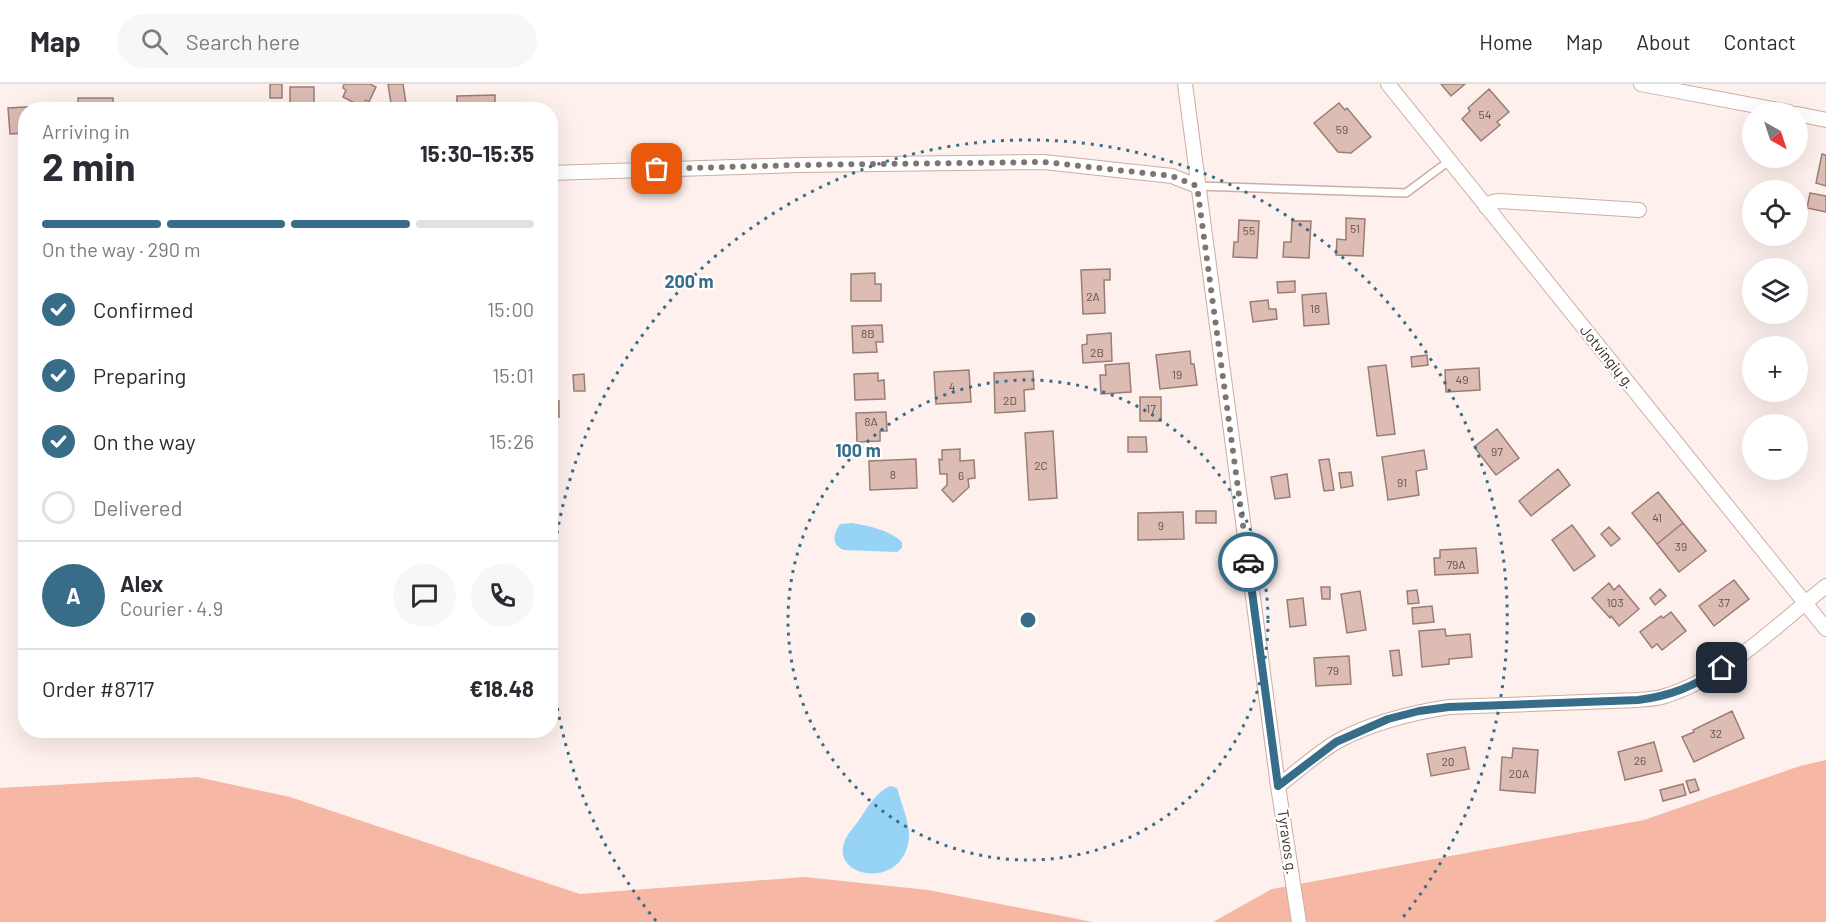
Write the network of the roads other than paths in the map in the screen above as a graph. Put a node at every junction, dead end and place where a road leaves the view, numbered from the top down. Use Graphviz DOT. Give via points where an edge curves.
graph roads {
  1 [pos="1185,84"];
  2 [pos="1388,84"];
  3 [pos="1641,84"];
  4 [pos="1742,103"];
  5 [pos="1808,116"];
  6 [pos="1826,120"];
  7 [pos="1449,161"];
  8 [pos="558,172"];
  9 [pos="1197,186"];
  10 [pos="1486,207"];
  11 [pos="1639,210"];
  12 [pos="1826,586"];
  13 [pos="1805,603"];
  14 [pos="1826,629"];
  15 [pos="1278,786"];
  16 [pos="1299,922"];
  1 -- 9 [label="street, Tyravos g."];
  2 -- 7 [label="street, Jotvingių g."];
  3 -- 4 [label="street"];
  5 -- 6 [label="street"];
  7 -- 9 [label="lane" via="1406,194"];
  7 -- 10 [label="street, Jotvingių g."];
  8 -- 9 [label="street" via="1044,162 1172,176"];
  9 -- 15 [label="street, Tyravos g."];
  10 -- 11 [label="street" via="1500,201"];
  10 -- 13 [label="street, Jotvingių g."];
  12 -- 13 [label="street"];
  13 -- 14 [label="street, Jotvingių g."];
  13 -- 15 [label="street" via="1710,676 1664,697 1419,711 1388,719 1336,742"];
  15 -- 16 [label="street, Tyravos g."];
}
